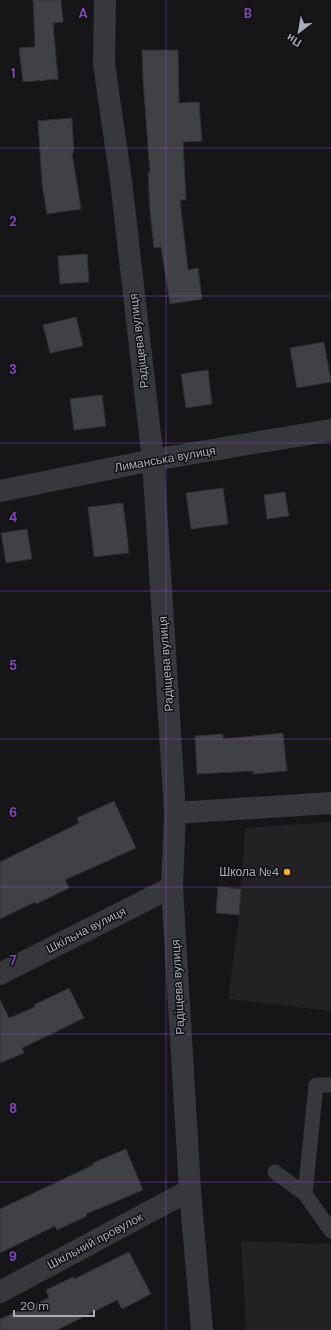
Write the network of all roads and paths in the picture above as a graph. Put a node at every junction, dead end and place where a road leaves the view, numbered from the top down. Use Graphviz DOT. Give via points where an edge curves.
graph roads {
  1 [pos="104,0"];
  2 [pos="331,430"];
  3 [pos="153,460"];
  4 [pos="0,491"];
  5 [pos="331,803"];
  6 [pos="175,813"];
  7 [pos="172,887"];
  8 [pos="0,974"];
  9 [pos="331,1085"];
  10 [pos="275,1172"];
  11 [pos="190,1190"];
  12 [pos="305,1194"];
  13 [pos="331,1231"];
  14 [pos="0,1292"];
  15 [pos="202,1330"];
  1 -- 3 [label="street, Радіщева вулиця" via="104,64 121,181"];
  2 -- 3 [label="street, Лиманська вулиця"];
  3 -- 4 [label="street, Лиманська вулиця"];
  3 -- 6 [label="street, Радіщева вулиця"];
  5 -- 6 [label="street"];
  6 -- 7 [label="street, Радіщева вулиця"];
  7 -- 8 [label="street, Шкільна вулиця"];
  7 -- 11 [label="street, Радіщева вулиця"];
  9 -- 12 [label="lane" via="316,1085"];
  10 -- 12 [label="lane"];
  11 -- 14 [label="street, Шкільний провулок"];
  11 -- 15 [label="street, Радіщева вулиця"];
  12 -- 13 [label="lane"];
}
